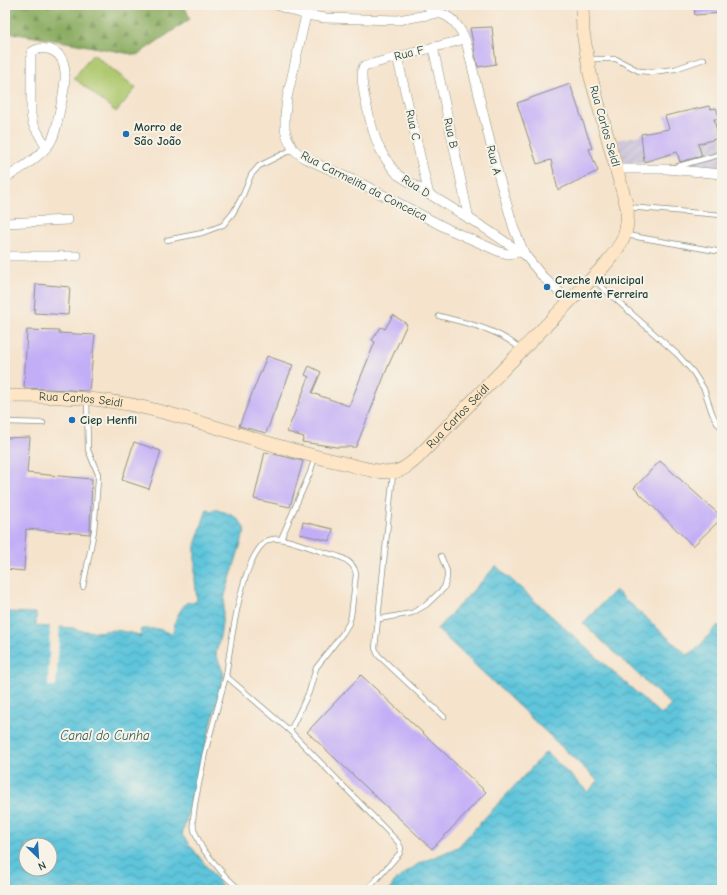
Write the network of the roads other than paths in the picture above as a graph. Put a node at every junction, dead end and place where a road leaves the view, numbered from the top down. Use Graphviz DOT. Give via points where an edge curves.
graph roads {
  1 [pos="276,5"];
  2 [pos="307,5"];
  3 [pos="426,5"];
  4 [pos="582,5"];
  5 [pos="438,13"];
  6 [pos="306,15"];
  7 [pos="465,39"];
  8 [pos="433,47"];
  9 [pos="397,56"];
  10 [pos="587,59"];
  11 [pos="704,60"];
  12 [pos="362,75"];
  13 [pos="46,148"];
  14 [pos="293,149"];
  15 [pos="722,154"];
  16 [pos="617,169"];
  17 [pos="667,169"];
  18 [pos="722,174"];
  19 [pos="6,176"];
  20 [pos="429,195"];
  21 [pos="627,207"];
  22 [pos="722,215"];
  23 [pos="468,218"];
  24 [pos="68,220"];
  25 [pos="5,223"];
  26 [pos="626,235"];
  27 [pos="167,240"];
  28 [pos="722,252"];
  29 [pos="522,254"];
  30 [pos="5,256"];
  31 [pos="77,256"];
  32 [pos="592,278"];
  33 [pos="569,301"];
  34 [pos="439,316"];
  35 [pos="522,350"];
  36 [pos="5,396"];
  37 [pos="87,399"];
  38 [pos="5,422"];
  39 [pos="43,423"];
  40 [pos="722,428"];
  41 [pos="315,457"];
  42 [pos="393,472"];
  43 [pos="281,539"];
  44 [pos="441,556"];
  45 [pos="83,587"];
  46 [pos="379,619"];
  47 [pos="226,676"];
  48 [pos="444,717"];
  49 [pos="290,731"];
  50 [pos="240,890"];
  51 [pos="367,890"];
  1 -- 6 [label="street"];
  2 -- 6 [label="street, Rua Carmelita da Conceica"];
  3 -- 5 [label="street, Rua A"];
  4 -- 10 [label="street, Rua Carlos Seidl"];
  5 -- 6 [label="street" via="398,20"];
  5 -- 7 [label="street, Rua A" via="453,20"];
  6 -- 14 [label="street, Rua Carmelita da Conceica" via="285,116 285,129"];
  7 -- 8 [label="street, Rua F"];
  7 -- 29 [label="street, Rua A" via="507,208"];
  8 -- 9 [label="street, Rua F"];
  8 -- 23 [label="street, Rua B"];
  9 -- 12 [label="street, Rua F" via="364,66"];
  9 -- 20 [label="street, Rua C"];
  10 -- 11 [label="lane" via="616,58 639,71 652,72 675,69"];
  10 -- 16 [label="street, Rua Carlos Seidl"];
  12 -- 20 [label="street, Rua D" via="369,114 381,151 398,174"];
  13 -- 13 [label="street" via="31,115 31,53 41,49 53,51 60,56 66,78 54,135"];
  13 -- 19 [label="street" via="36,158"];
  14 -- 27 [label="lane" via="260,166 251,175 233,213 223,225 202,233"];
  14 -- 29 [label="street, Rua Carmelita da Conceica" via="304,158 362,184 448,229 504,253"];
  15 -- 17 [label="lane"];
  16 -- 17 [label="street"];
  16 -- 21 [label="street, Rua Carlos Seidl"];
  17 -- 18 [label="street"];
  20 -- 23 [label="street, Rua D"];
  21 -- 22 [label="lane"];
  21 -- 26 [label="street, Rua Carlos Seidl"];
  23 -- 29 [label="street, Rua D"];
  24 -- 25 [label="street"];
  26 -- 28 [label="lane"];
  26 -- 32 [label="street, Rua Carlos Seidl" via="619,248"];
  29 -- 33 [label="street, Rua A"];
  30 -- 31 [label="street"];
  32 -- 33 [label="street, Rua Carlos Seidl"];
  32 -- 40 [label="lane" via="678,355 693,372"];
  33 -- 35 [label="street, Rua Carlos Seidl"];
  34 -- 35 [label="lane" via="484,328 508,339"];
  35 -- 42 [label="street, Rua Carlos Seidl" via="416,459"];
  36 -- 37 [label="street, Rua Carlos Seidl"];
  37 -- 41 [label="street, Rua Carlos Seidl" via="146,408"];
  37 -- 45 [label="lane" via="88,450 98,480 94,531"];
  38 -- 39 [label="lane"];
  41 -- 42 [label="street, Rua Carlos Seidl"];
  41 -- 43 [label="lane"];
  42 -- 46 [label="lane"];
  43 -- 47 [label="lane" via="270,539 263,544 253,558 246,575 238,598"];
  43 -- 49 [label="lane" via="337,556 352,564 356,572 349,623 316,668 309,692"];
  44 -- 46 [label="lane" via="447,571 444,588 426,605 412,613"];
  46 -- 48 [label="lane" via="375,648 378,655"];
  47 -- 49 [label="lane"];
  47 -- 50 [label="lane" via="205,753 193,820 194,830 202,848"];
  49 -- 51 [label="lane" via="400,845 401,851 396,858"];
}
